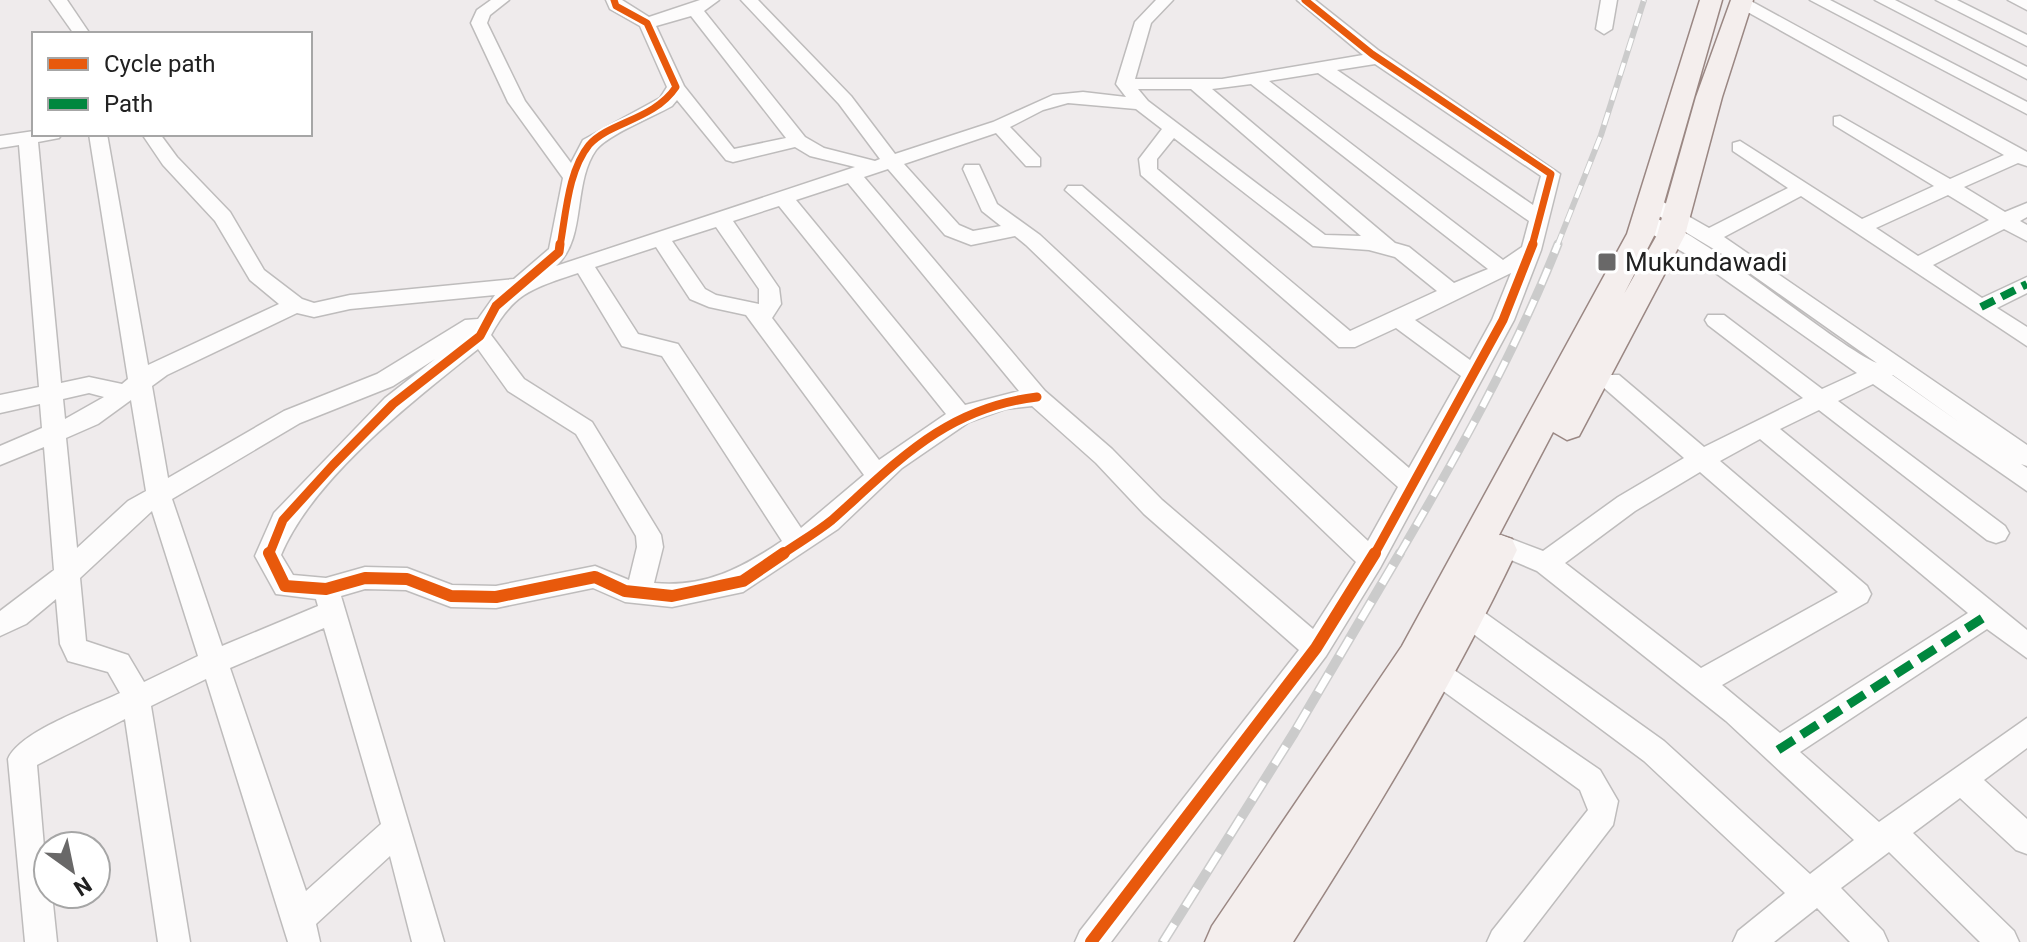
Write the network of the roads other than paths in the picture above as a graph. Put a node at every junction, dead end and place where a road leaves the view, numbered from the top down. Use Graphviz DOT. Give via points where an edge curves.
graph roads {
  1 [pos="58,0"];
  2 [pos="501,0"];
  3 [pos="614,0"];
  4 [pos="711,0"];
  5 [pos="749,0"];
  6 [pos="1165,0"];
  7 [pos="1305,0"];
  8 [pos="1589,0"];
  9 [pos="1818,0"];
  10 [pos="1883,0"];
  11 [pos="1944,0"];
  12 [pos="2016,0"];
  13 [pos="1731,1"];
  14 [pos="2027,5"];
  15 [pos="695,10"];
  16 [pos="1607,14"];
  17 [pos="647,23"];
  18 [pos="81,32"];
  19 [pos="2027,41"];
  20 [pos="1378,58"];
  21 [pos="1321,67"];
  22 [pos="2027,74"];
  23 [pos="1254,78"];
  24 [pos="1125,84"];
  25 [pos="1195,84"];
  26 [pos="676,87"];
  27 [pos="1142,105"];
  28 [pos="2027,109"];
  29 [pos="1840,121"];
  30 [pos="999,126"];
  31 [pos="1172,128"];
  32 [pos="40,136"];
  33 [pos="98,136"];
  34 [pos="152,136"];
  35 [pos="28,138"];
  36 [pos="798,141"];
  37 [pos="0,142"];
  38 [pos="1740,147"];
  39 [pos="2023,158"];
  40 [pos="1033,162"];
  41 [pos="871,167"];
  42 [pos="972,169"];
  43 [pos="573,178"];
  44 [pos="1949,187"];
  45 [pos="1802,188"];
  46 [pos="1075,190"];
  47 [pos="785,200"];
  48 [pos="2027,209"];
  49 [pos="1539,219"];
  50 [pos="1661,219"];
  51 [pos="722,220"];
  52 [pos="2005,221"];
  53 [pos="1861,227"];
  54 [pos="1018,229"];
  55 [pos="2027,234"];
  56 [pos="1708,237"];
  57 [pos="662,241"];
  58 [pos="1389,248"];
  59 [pos="1531,250"];
  60 [pos="1917,265"];
  61 [pos="584,266"];
  62 [pos="1500,268"];
  63 [pos="2027,284"];
  64 [pos="517,286"];
  65 [pos="1451,292"];
  66 [pos="295,305"];
  67 [pos="496,306"];
  68 [pos="1981,307"];
  69 [pos="761,318"];
  70 [pos="1397,318"];
  71 [pos="1716,320"];
  72 [pos="480,336"];
  73 [pos="2027,338"];
  74 [pos="1886,368"];
  75 [pos="1473,374"];
  76 [pos="1611,381"];
  77 [pos="132,387"];
  78 [pos="50,391"];
  79 [pos="1037,397"];
  80 [pos="1823,400"];
  81 [pos="0,404"];
  82 [pos="961,416"];
  83 [pos="1764,429"];
  84 [pos="54,434"];
  85 [pos="0,456"];
  86 [pos="1702,459"];
  87 [pos="2025,470"];
  88 [pos="878,476"];
  89 [pos="1412,485"];
  90 [pos="159,496"];
  91 [pos="1996,533"];
  92 [pos="797,543"];
  93 [pos="1501,545"];
  94 [pos="1371,560"];
  95 [pos="1546,563"];
  96 [pos="67,574"];
  97 [pos="639,593"];
  98 [pos="330,600"];
  99 [pos="1989,614"];
  100 [pos="1469,616"];
  101 [pos="0,624"];
  102 [pos="2027,646"];
  103 [pos="1316,648"];
  104 [pos="213,662"];
  105 [pos="1438,671"];
  106 [pos="1698,684"];
  107 [pos="136,700"];
  108 [pos="2025,735"];
  109 [pos="1778,750"];
  110 [pos="11,764"];
  111 [pos="1961,779"];
  112 [pos="398,829"];
  113 [pos="1884,837"];
  114 [pos="2027,839"];
  115 [pos="1814,891"];
  116 [pos="301,930"];
  117 [pos="41,942"];
  118 [pos="174,942"];
  119 [pos="428,942"];
  120 [pos="1091,942"];
  121 [pos="1228,942"];
  122 [pos="1267,942"];
  123 [pos="1503,942"];
  124 [pos="1749,942"];
  125 [pos="1872,942"];
  126 [pos="2003,942"];
  1 -- 18 [label="street"];
  2 -- 43 [label="street" via="483,13 479,23 517,102"];
  3 -- 17 [label="street"];
  4 -- 15 [label="street"];
  5 -- 41 [label="street" via="845,100"];
  6 -- 24 [label="street" via="1143,22"];
  7 -- 20 [label="street"];
  8 -- 16 [label="street"];
  9 -- 28 [label="street"];
  10 -- 22 [label="street"];
  11 -- 19 [label="street"];
  12 -- 14 [label="street"];
  13 -- 39 [label="street"];
  13 -- 50 [label="street"];
  15 -- 17 [label="street"];
  15 -- 36 [label="street"];
  17 -- 26 [label="street"];
  20 -- 21 [label="street"];
  20 -- 49 [label="street" via="1551,174"];
  21 -- 23 [label="street"];
  21 -- 49 [label="street"];
  23 -- 25 [label="street"];
  23 -- 62 [label="street"];
  24 -- 25 [label="street"];
  24 -- 27 [label="street"];
  25 -- 58 [label="street"];
  26 -- 36 [label="street" via="733,156"];
  26 -- 43 [label="street" via="666,102 590,144"];
  27 -- 30 [label="street" via="1071,94 1040,102"];
  27 -- 31 [label="street"];
  29 -- 44 [label="street"];
  30 -- 40 [label="street"];
  30 -- 41 [label="street"];
  31 -- 58 [label="street" via="1320,241"];
  31 -- 70 [label="street" via="1148,159 1148,171 1347,341"];
  32 -- 35 [label="street"];
  33 -- 77 [label="street"];
  34 -- 66 [label="street" via="223,217 257,275"];
  35 -- 37 [label="street"];
  35 -- 78 [label="street"];
  36 -- 41 [label="street"];
  38 -- 45 [label="street"];
  39 -- 44 [label="street"];
  41 -- 47 [label="street"];
  41 -- 54 [label="street" via="959,236"];
  41 -- 79 [label="street"];
  42 -- 54 [label="street" via="989,207"];
  43 -- 64 [label="street" via="559,252"];
  44 -- 52 [label="street"];
  44 -- 53 [label="street"];
  45 -- 53 [label="street"];
  45 -- 56 [label="street"];
  46 -- 89 [label="street"];
  47 -- 51 [label="street"];
  47 -- 82 [label="street"];
  48 -- 52 [label="street"];
  49 -- 59 [label="street"];
  50 -- 56 [label="street"];
  50 -- 74 [label="street"];
  50 -- 93 [label="street"];
  50 -- 121 [label="street" via="1416,658"];
  51 -- 57 [label="street"];
  51 -- 69 [label="street" via="769,288 770,304"];
  52 -- 55 [label="street"];
  52 -- 60 [label="street"];
  53 -- 60 [label="street"];
  54 -- 94 [label="street"];
  56 -- 74 [label="street"];
  57 -- 61 [label="street"];
  57 -- 69 [label="street" via="695,295 743,303"];
  58 -- 65 [label="street" via="1402,252"];
  59 -- 62 [label="street"];
  59 -- 75 [label="street" via="1503,320"];
  60 -- 68 [label="street"];
  61 -- 64 [label="street"];
  61 -- 92 [label="street" via="630,340 670,350"];
  62 -- 65 [label="street" via="1493,276"];
  63 -- 68 [label="street"];
  64 -- 66 [label="street" via="314,310"];
  64 -- 67 [label="street"];
  65 -- 70 [label="street"];
  66 -- 77 [label="street"];
  67 -- 72 [label="street"];
  67 -- 90 [label="street" via="385,380 292,417"];
  68 -- 73 [label="street"];
  69 -- 88 [label="street"];
  70 -- 75 [label="street"];
  71 -- 80 [label="street"];
  72 -- 97 [label="street" via="516,385 574,421 592,441 648,535"];
  72 -- 98 [label="street" via="393,404 283,520 268,556 285,586"];
  74 -- 80 [label="street"];
  74 -- 87 [label="street"];
  75 -- 89 [label="street"];
  76 -- 86 [label="street"];
  77 -- 78 [label="street"];
  77 -- 84 [label="street" via="100,412"];
  77 -- 90 [label="street"];
  78 -- 81 [label="street"];
  78 -- 84 [label="street"];
  79 -- 82 [label="street" via="1003,401"];
  79 -- 103 [label="street" via="1153,507"];
  80 -- 83 [label="street"];
  80 -- 91 [label="street"];
  82 -- 88 [label="street"];
  83 -- 86 [label="street"];
  83 -- 99 [label="street"];
  84 -- 85 [label="street"];
  84 -- 96 [label="street"];
  86 -- 95 [label="street" via="1586,530"];
  86 -- 106 [label="street" via="1858,594"];
  88 -- 92 [label="street" via="829,522"];
  89 -- 94 [label="street"];
  90 -- 96 [label="street" via="137,508"];
  90 -- 104 [label="street"];
  92 -- 97 [label="street" via="743,581 672,596"];
  93 -- 95 [label="street"];
  93 -- 100 [label="street"];
  94 -- 103 [label="street"];
  95 -- 106 [label="street"];
  96 -- 101 [label="street"];
  96 -- 107 [label="street" via="73,644 78,652 126,666"];
  97 -- 98 [label="street" via="595,577 496,597 451,596 407,579 365,578"];
  98 -- 104 [label="street"];
  98 -- 112 [label="street"];
  99 -- 102 [label="street"];
  99 -- 109 [label="street"];
  100 -- 105 [label="street"];
  100 -- 115 [label="street" via="1654,751"];
  103 -- 120 [label="street"];
  104 -- 107 [label="street"];
  104 -- 116 [label="street"];
  105 -- 122 [label="street"];
  105 -- 123 [label="street" via="1590,780 1603,801 1602,815"];
  106 -- 109 [label="street"];
  107 -- 110 [label="street"];
  107 -- 118 [label="street"];
  108 -- 111 [label="street"];
  109 -- 113 [label="street"];
  110 -- 117 [label="street"];
  111 -- 113 [label="street"];
  111 -- 114 [label="street"];
  112 -- 116 [label="street"];
  112 -- 119 [label="street"];
  113 -- 115 [label="street"];
  113 -- 126 [label="street"];
  115 -- 124 [label="street"];
  115 -- 125 [label="street"];
}
